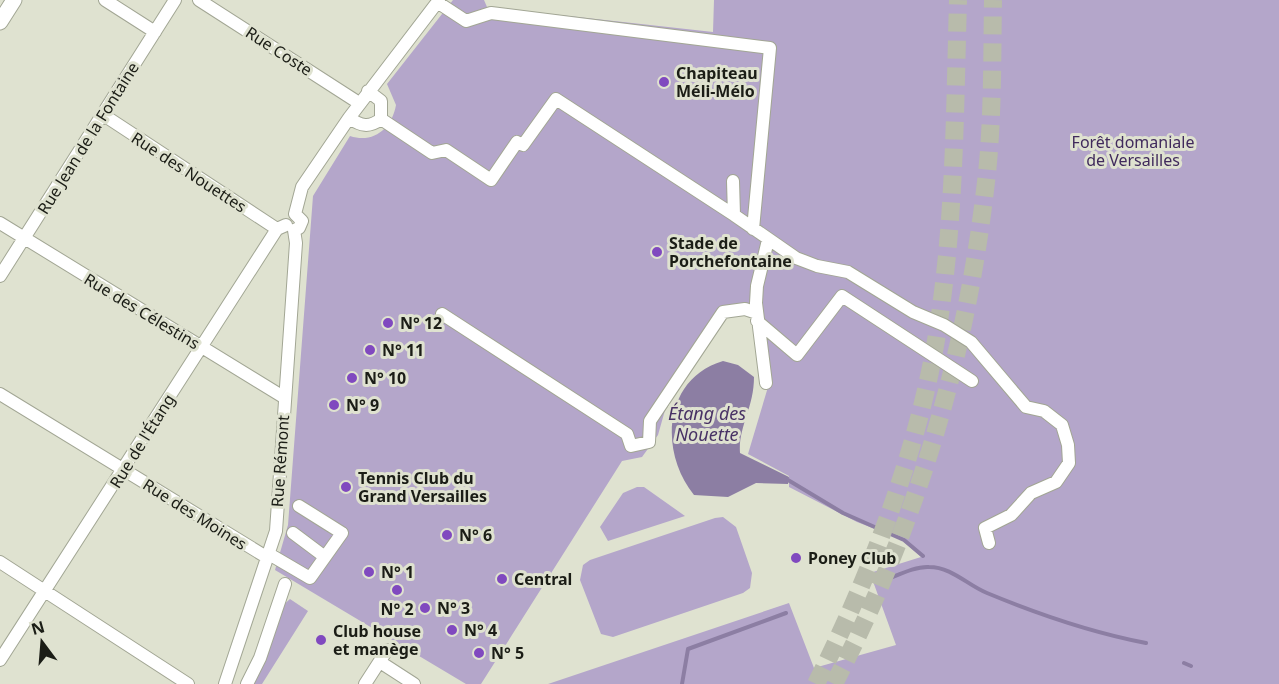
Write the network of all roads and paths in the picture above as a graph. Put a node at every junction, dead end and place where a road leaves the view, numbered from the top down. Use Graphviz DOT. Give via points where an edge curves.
graph roads {
  1 [pos="14,0"];
  2 [pos="105,0"];
  3 [pos="175,0"];
  4 [pos="199,0"];
  5 [pos="438,1"];
  6 [pos="0,22"];
  7 [pos="155,32"];
  8 [pos="368,91"];
  9 [pos="359,103"];
  10 [pos="102,114"];
  11 [pos="349,118"];
  12 [pos="381,119"];
  13 [pos="733,181"];
  14 [pos="734,215"];
  15 [pos="0,223"];
  16 [pos="286,228"];
  17 [pos="753,229"];
  18 [pos="24,238"];
  19 [pos="768,240"];
  20 [pos="0,276"];
  21 [pos="442,314"];
  22 [pos="757,317"];
  23 [pos="201,347"];
  24 [pos="972,381"];
  25 [pos="766,383"];
  26 [pos="0,394"];
  27 [pos="285,398"];
  28 [pos="123,470"];
  29 [pos="299,506"];
  30 [pos="292,533"];
  31 [pos="989,543"];
  32 [pos="269,556"];
  33 [pos="326,557"];
  34 [pos="0,562"];
  35 [pos="285,584"];
  36 [pos="45,590"];
  37 [pos="387,650"];
  38 [pos="0,660"];
  39 [pos="380,662"];
  40 [pos="369,683"];
  41 [pos="188,684"];
  42 [pos="225,684"];
  43 [pos="247,684"];
  44 [pos="414,684"];
  1 -- 6 [label="main road"];
  2 -- 7 [label="street"];
  3 -- 7 [label="street, Rue Jean de la Fontaine"];
  4 -- 9 [label="street, Rue Coste"];
  5 -- 8 [label="street, Rue Rémont"];
  5 -- 17 [label="street, Rue Rémont" via="466,21 491,13 770,48"];
  7 -- 10 [label="street, Rue Jean de la Fontaine"];
  8 -- 9 [label="street, Rue Rémont"];
  8 -- 12 [label="street" via="381,101"];
  9 -- 11 [label="street, Rue Rémont"];
  10 -- 16 [label="street, Rue des Nouettes"];
  10 -- 18 [label="street, Rue Jean de la Fontaine"];
  11 -- 12 [label="street" via="361,126"];
  11 -- 16 [label="street, Rue Rémont" via="302,187 295,213 302,221 301,226"];
  12 -- 14 [label="street" via="432,153 446,150 491,180 517,142 523,145 556,99"];
  13 -- 14 [label="street"];
  14 -- 17 [label="street"];
  15 -- 18 [label="street, Rue des Célestins"];
  16 -- 23 [label="street, Rue de l'Étang"];
  16 -- 27 [label="street, Rue Rémont"];
  17 -- 19 [label="street"];
  18 -- 20 [label="street, Rue Jean de la Fontaine"];
  18 -- 23 [label="street, Rue des Célestins"];
  19 -- 22 [label="street" via="757,286"];
  19 -- 31 [label="street" via="796,258 848,272 972,342 1026,407 1044,411 1062,425 1069,463 1056,482 1031,493 1011,515 985,528"];
  21 -- 22 [label="street" via="627,434 632,446 649,442 650,421 723,312 738,309"];
  22 -- 24 [label="street" via="797,355 842,296"];
  22 -- 25 [label="street"];
  23 -- 27 [label="street, Rue des Célestins"];
  23 -- 28 [label="street, Rue de l'Étang"];
  26 -- 28 [label="street, Rue des Moines"];
  27 -- 32 [label="street, Rue Rémont" via="276,531"];
  28 -- 32 [label="street, Rue des Moines"];
  28 -- 36 [label="street, Rue de l'Étang"];
  29 -- 33 [label="street" via="342,533"];
  30 -- 33 [label="street"];
  32 -- 33 [label="street, Rue des Moines" via="310,578"];
  32 -- 42 [label="street, Rue Rémont"];
  34 -- 36 [label="street"];
  35 -- 43 [label="street"];
  36 -- 38 [label="street, Rue de l'Étang"];
  36 -- 41 [label="street"];
  37 -- 39 [label="street"];
  39 -- 40 [label="street"];
  39 -- 44 [label="street"];
}
